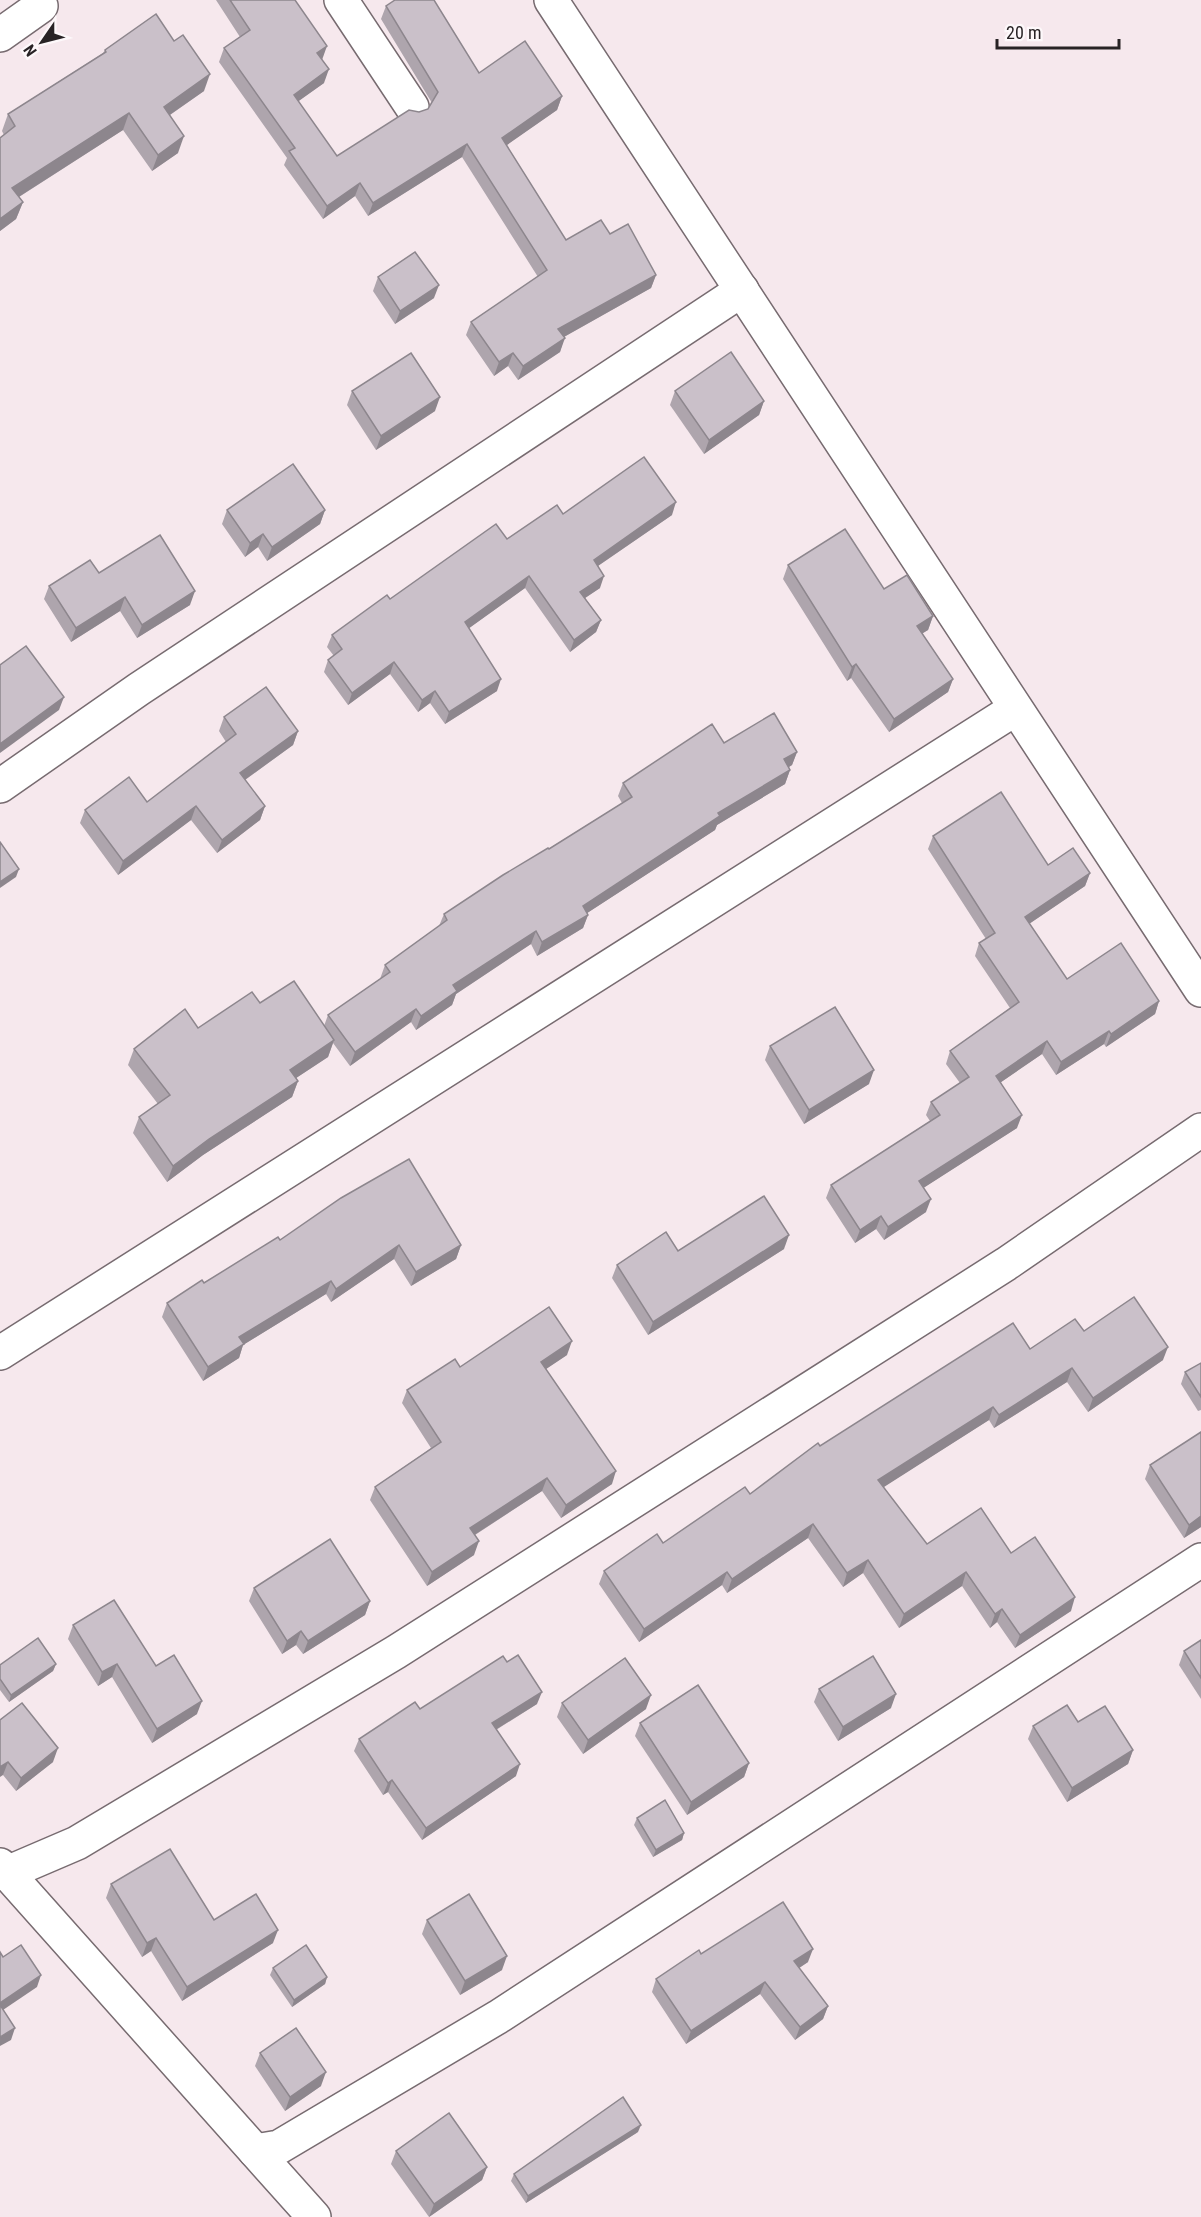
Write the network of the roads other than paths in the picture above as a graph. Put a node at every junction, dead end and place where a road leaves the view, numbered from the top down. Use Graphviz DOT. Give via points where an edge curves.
graph roads {
  1 [pos="341,0"];
  2 [pos="551,0"];
  3 [pos="38,2"];
  4 [pos="0,35"];
  5 [pos="412,107"];
  6 [pos="742,290"];
  7 [pos="1015,709"];
  8 [pos="0,786"];
  9 [pos="1201,990"];
  10 [pos="1201,1130"];
  11 [pos="0,1353"];
  12 [pos="1201,1560"];
  13 [pos="2,1870"];
  14 [pos="255,2151"];
  15 [pos="314,2217"];
  1 -- 5 [label="street"];
  2 -- 6 [label="street"];
  3 -- 4 [label="street"];
  6 -- 7 [label="street"];
  6 -- 8 [label="street" via="139,689"];
  7 -- 9 [label="street"];
  7 -- 11 [label="street"];
  10 -- 13 [label="street" via="1006,1264 396,1652 77,1844"];
  12 -- 14 [label="street" via="498,2016 279,2147"];
  13 -- 14 [label="street"];
  14 -- 15 [label="street"];
}
